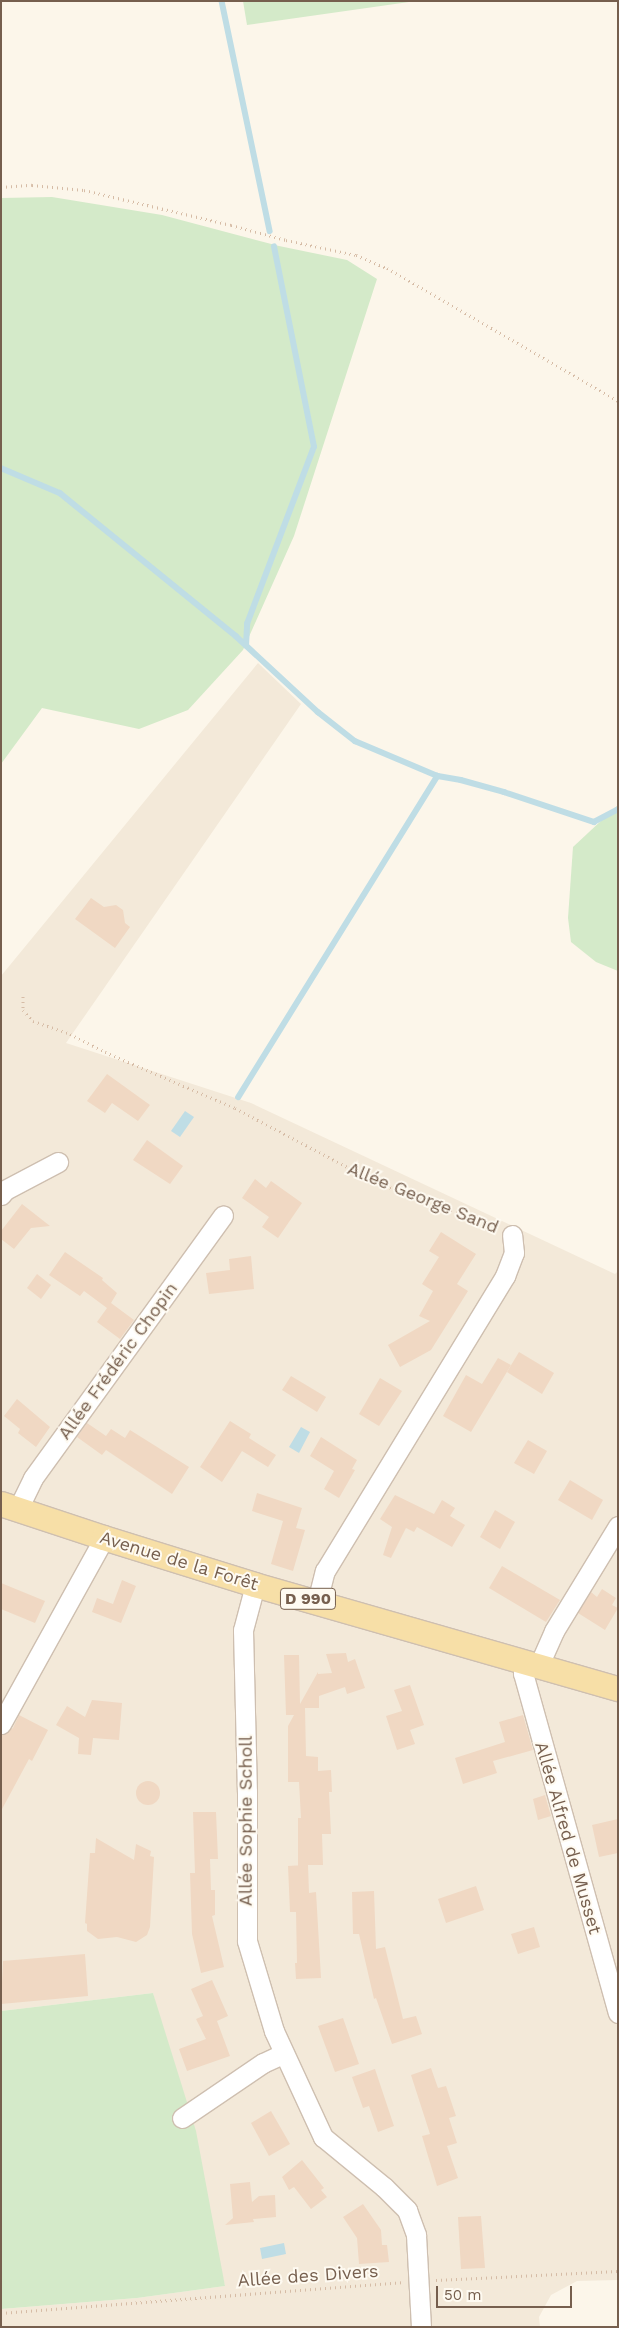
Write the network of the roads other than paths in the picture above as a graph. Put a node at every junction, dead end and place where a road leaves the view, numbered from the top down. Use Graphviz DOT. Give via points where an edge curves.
graph roads {
  1 [pos="58,1162"];
  2 [pos="1,1195"];
  3 [pos="223,1216"];
  4 [pos="512,1235"];
  5 [pos="10,1506"];
  6 [pos="618,1526"];
  7 [pos="104,1538"];
  8 [pos="255,1585"];
  9 [pos="317,1602"];
  10 [pos="533,1663"];
  11 [pos="618,1688"];
  12 [pos="1,1724"];
  13 [pos="618,2014"];
  14 [pos="284,2053"];
  15 [pos="182,2118"];
  16 [pos="421,2327"];
  1 -- 2 [label="street"];
  3 -- 5 [label="street, Allée Frédéric Chopin"];
  4 -- 9 [label="street, Allée George Sand" via="514,1253 505,1276 325,1571"];
  5 -- 7 [label="main road, Avenue de la Forêt / D 990"];
  6 -- 10 [label="street"];
  7 -- 8 [label="main road, Avenue de la Forêt / D 990"];
  7 -- 12 [label="street"];
  8 -- 9 [label="main road, Avenue de la Forêt / D 990"];
  8 -- 14 [label="street, Allée Sophie Scholl" via="243,1630 247,1941 274,2031"];
  9 -- 10 [label="main road, Avenue de la Forêt / D 990"];
  10 -- 11 [label="main road, Avenue de la Forêt / D 990"];
  10 -- 13 [label="street, Allée Alfred de Musset" via="523,1673"];
  14 -- 15 [label="street" via="263,2063"];
  14 -- 16 [label="street, Allée Sophie Scholl" via="323,2137 384,2186 407,2210 416,2235"];
}
